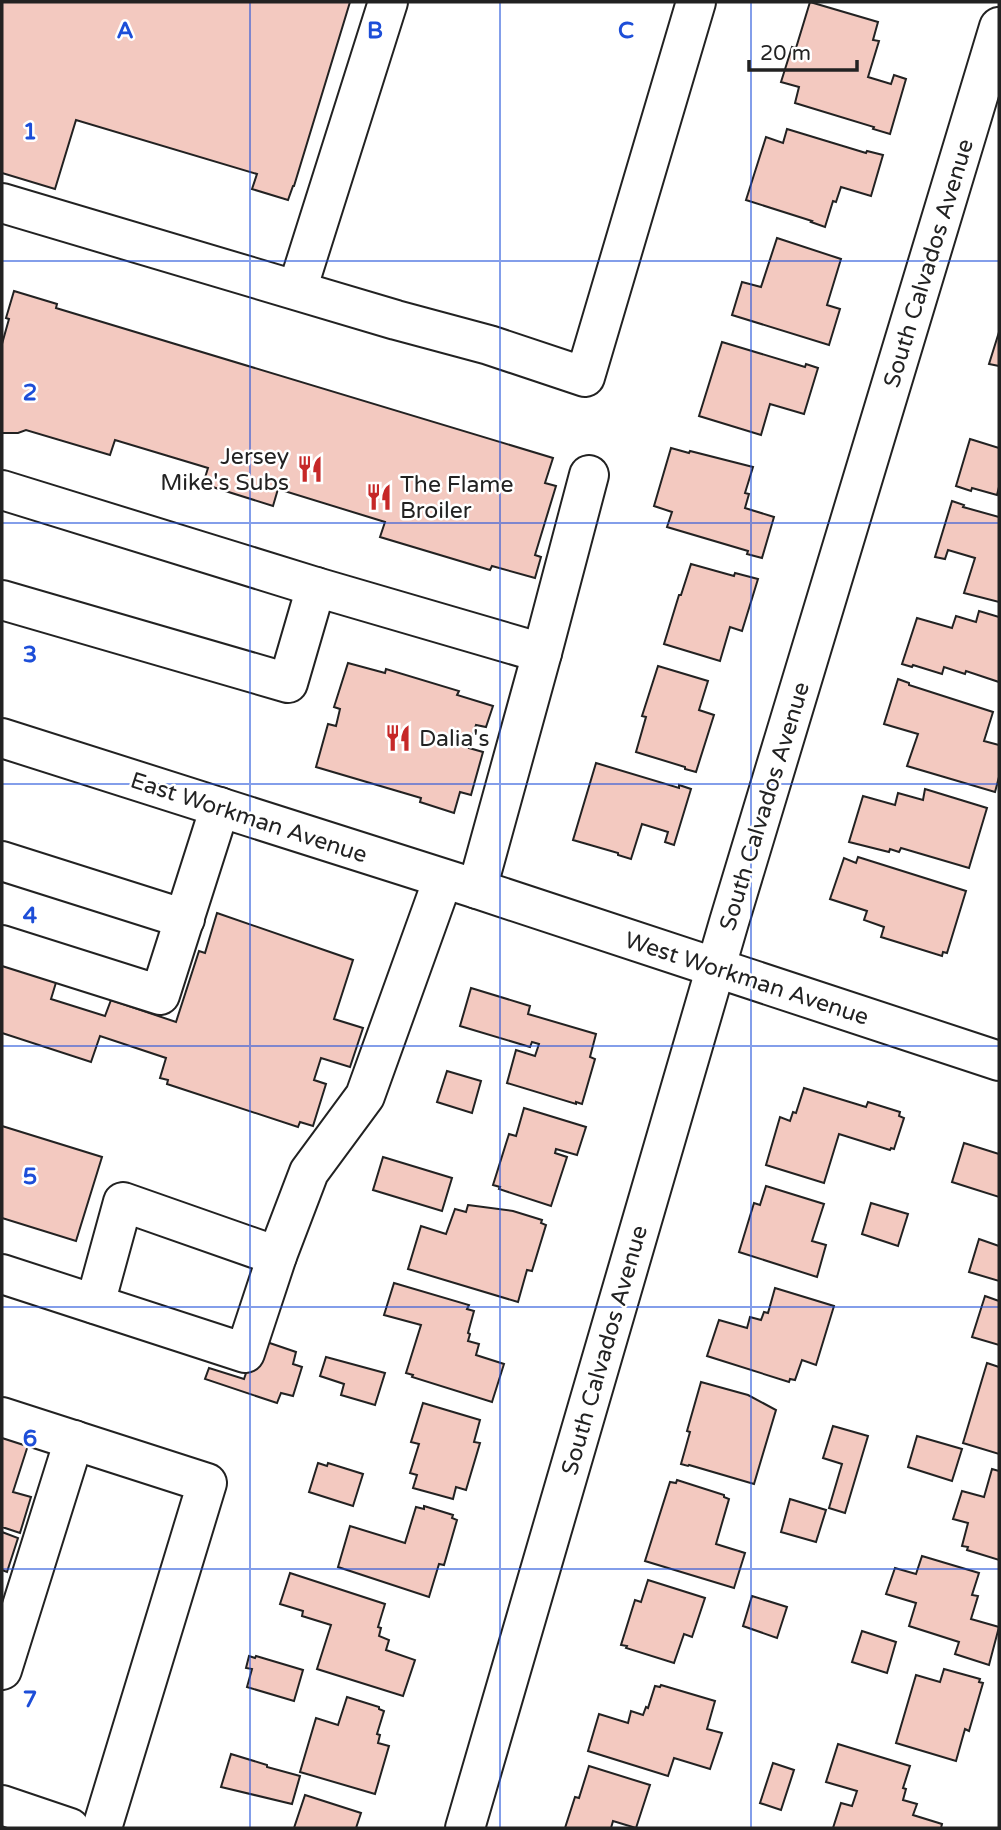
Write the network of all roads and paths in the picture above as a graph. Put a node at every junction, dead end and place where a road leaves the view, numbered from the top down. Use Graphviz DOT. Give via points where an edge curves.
graph roads {
  1 [pos="388,2"];
  2 [pos="696,2"];
  3 [pos="999,27"];
  4 [pos="2,203"];
  5 [pos="297,290"];
  6 [pos="589,475"];
  7 [pos="2,489"];
  8 [pos="316,587"];
  9 [pos="2,600"];
  10 [pos="542,653"];
  11 [pos="2,738"];
  12 [pos="220,807"];
  13 [pos="2,862"];
  14 [pos="472,888"];
  15 [pos="185,919"];
  16 [pos="2,945"];
  17 [pos="716,967"];
  18 [pos="999,1061"];
  19 [pos="277,1256"];
  20 [pos="2,1273"];
  21 [pos="95,1304"];
  22 [pos="2,1417"];
  23 [pos="74,1440"];
  24 [pos="2,1670"];
  25 [pos="2,1805"];
  26 [pos="70,1828"];
  27 [pos="102,1828"];
  28 [pos="465,1828"];
  1 -- 5 [label="street"];
  2 -- 5 [label="street" via="585,377"];
  3 -- 17 [label="street, South Calvados Avenue"];
  4 -- 5 [label="street"];
  6 -- 10 [label="street"];
  7 -- 8 [label="street"];
  8 -- 9 [label="street" via="288,683"];
  8 -- 10 [label="street"];
  10 -- 14 [label="street"];
  11 -- 12 [label="street, East Workman Avenue"];
  12 -- 14 [label="street, East Workman Avenue"];
  12 -- 15 [label="street"];
  13 -- 15 [label="street"];
  14 -- 17 [label="street, West Workman Avenue"];
  14 -- 19 [label="street" via="365,1096 309,1172"];
  15 -- 16 [label="street" via="160,995"];
  17 -- 18 [label="street, West Workman Avenue"];
  17 -- 28 [label="street, South Calvados Avenue"];
  19 -- 21 [label="street" via="245,1353"];
  19 -- 21 [label="street" via="123,1202"];
  20 -- 21 [label="street"];
  22 -- 23 [label="street"];
  23 -- 24 [label="street"];
  23 -- 27 [label="street" via="207,1483"];
  25 -- 26 [label="street"];
}
